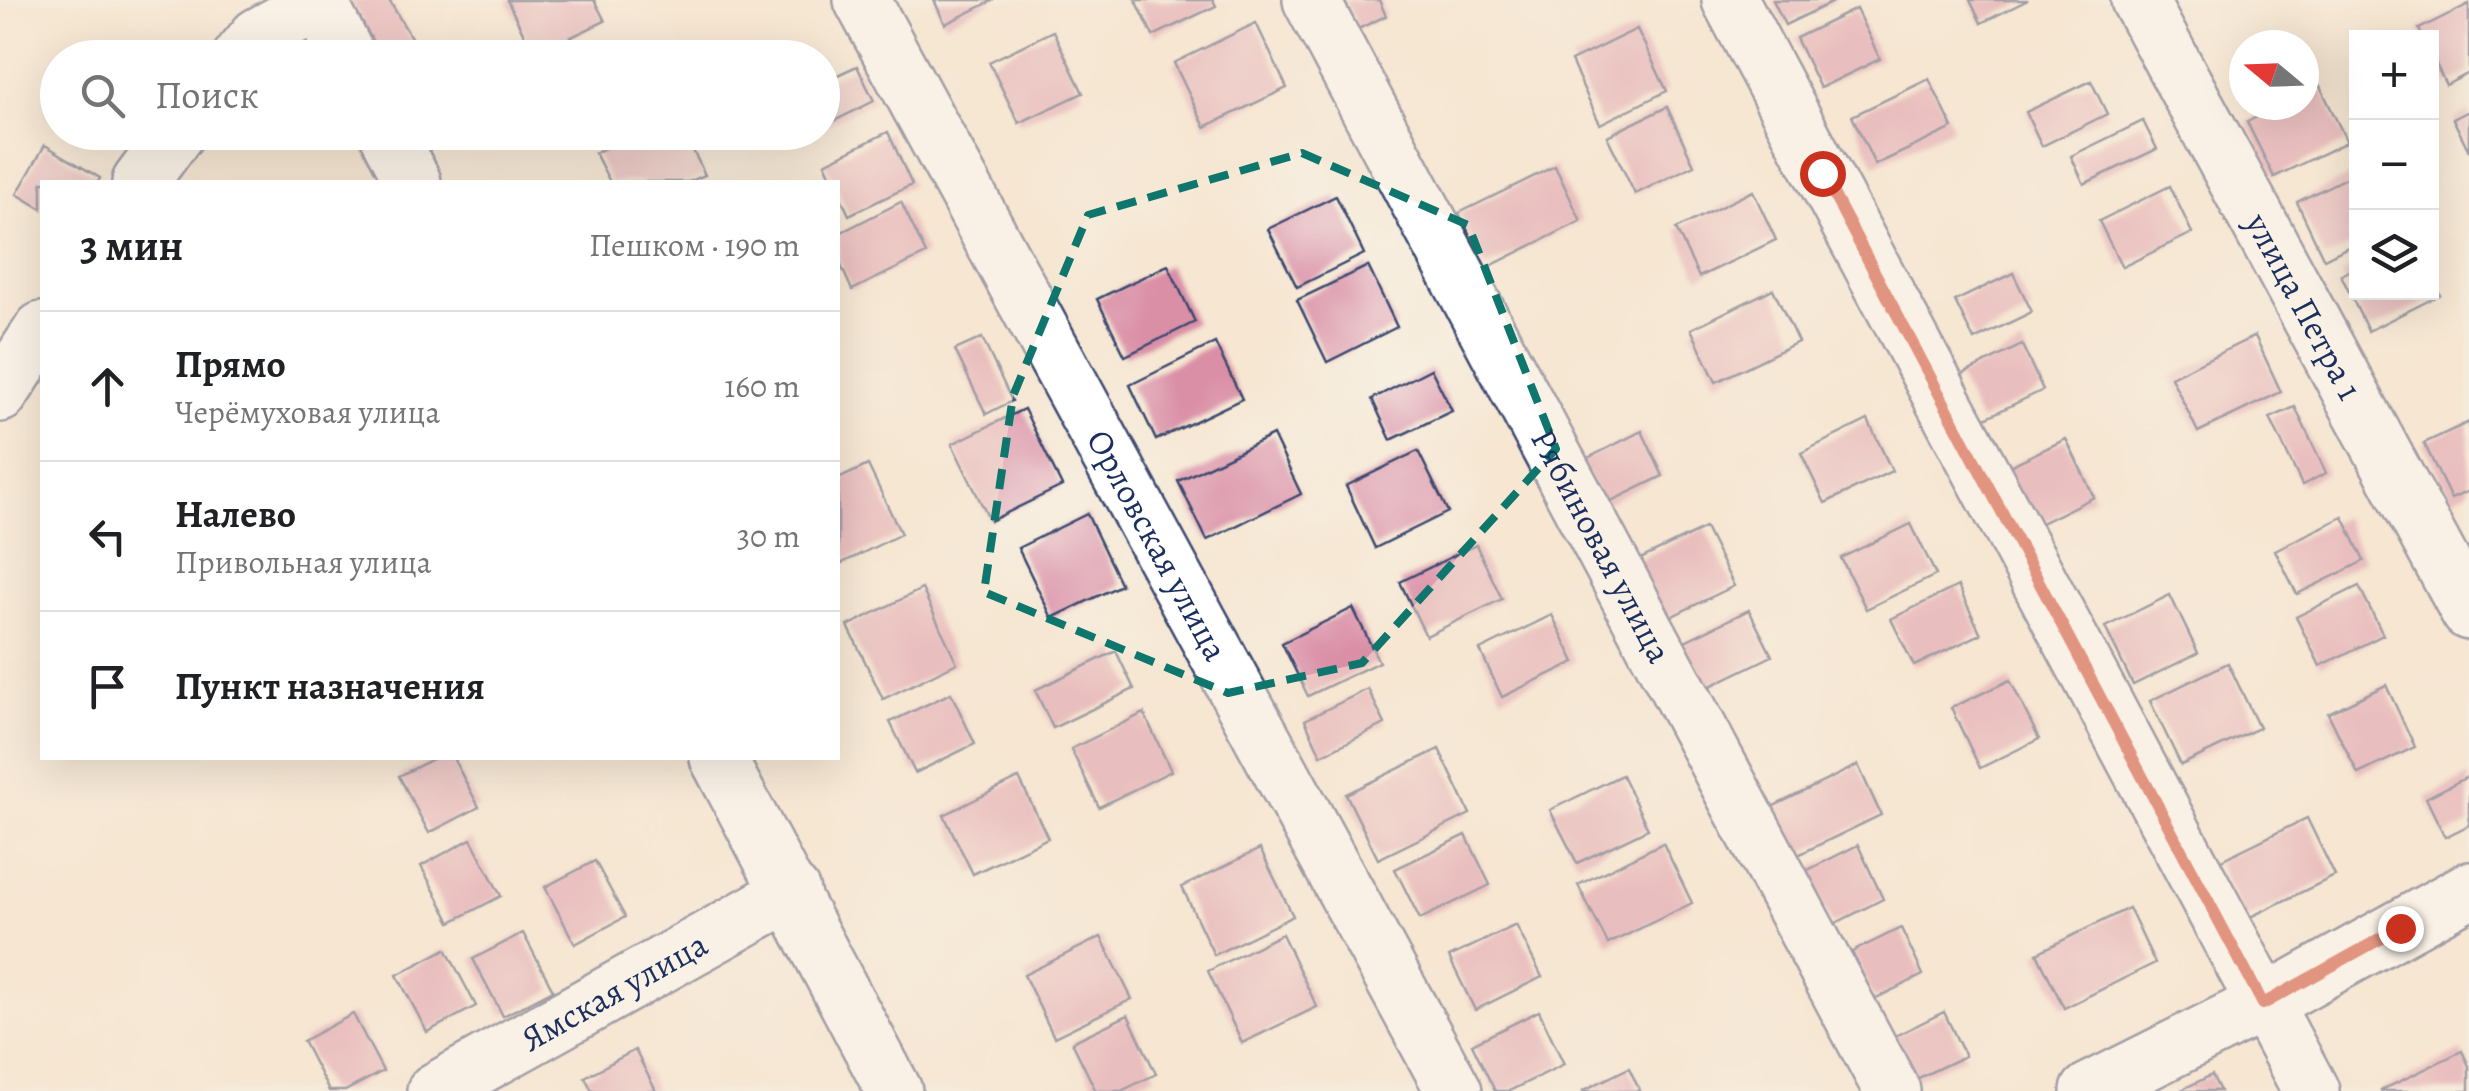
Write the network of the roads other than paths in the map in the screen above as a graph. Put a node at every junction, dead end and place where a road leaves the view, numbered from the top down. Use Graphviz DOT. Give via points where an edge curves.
graph roads {
  1 [pos="862,0"];
  2 [pos="1311,0"];
  3 [pos="1730,0"];
  4 [pos="2139,0"];
  5 [pos="319,1"];
  6 [pos="255,40"];
  7 [pos="339,40"];
  8 [pos="164,150"];
  9 [pos="396,150"];
  10 [pos="141,180"];
  11 [pos="412,180"];
  12 [pos="40,333"];
  13 [pos="0,394"];
  14 [pos="2469,612"];
  15 [pos="719,760"];
  16 [pos="2469,890"];
  17 [pos="792,892"];
  18 [pos="2263,1004"];
  19 [pos="435,1091"];
  20 [pos="894,1091"];
  21 [pos="1454,1091"];
  22 [pos="1892,1091"];
  23 [pos="2089,1091"];
  24 [pos="2310,1091"];
  1 -- 21 [label="street, Орловская улица"];
  2 -- 22 [label="street, Рябиновая улица"];
  3 -- 18 [label="street"];
  4 -- 14 [label="street, улица Петра 1"];
  5 -- 6 [label="street"];
  5 -- 7 [label="street"];
  8 -- 10 [label="street"];
  9 -- 11 [label="street"];
  12 -- 13 [label="street"];
  15 -- 17 [label="street"];
  16 -- 18 [label="street"];
  17 -- 19 [label="street, Ямская улица"];
  17 -- 20 [label="street"];
  18 -- 23 [label="street"];
  18 -- 24 [label="street"];
}
